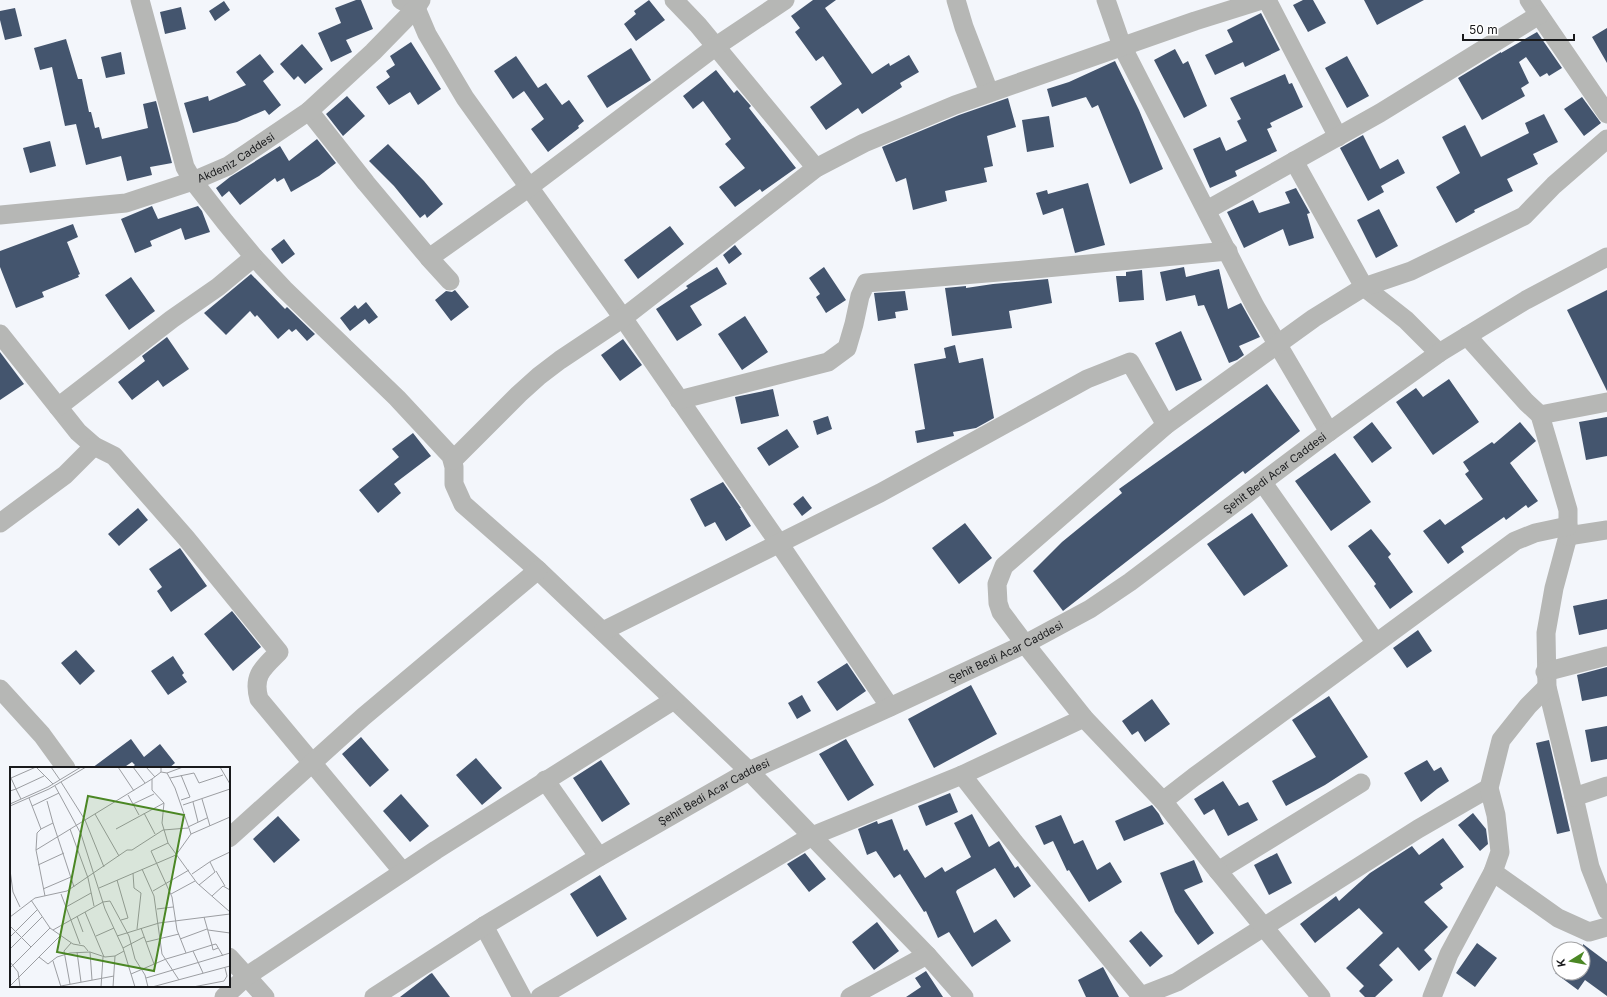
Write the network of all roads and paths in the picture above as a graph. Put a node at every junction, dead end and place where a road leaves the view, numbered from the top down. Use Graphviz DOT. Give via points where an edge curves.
graph roads {
  1 [pos="140,0"];
  2 [pos="674,0"];
  3 [pos="785,0"];
  4 [pos="956,0"];
  5 [pos="1106,0"];
  6 [pos="1262,0"];
  7 [pos="1267,0"];
  8 [pos="413,3"];
  9 [pos="1534,8"];
  10 [pos="1122,46"];
  11 [pos="715,47"];
  12 [pos="989,92"];
  13 [pos="309,111"];
  14 [pos="1607,114"];
  15 [pos="1338,137"];
  16 [pos="1607,139"];
  17 [pos="1294,162"];
  18 [pos="816,168"];
  19 [pos="193,181"];
  20 [pos="528,188"];
  21 [pos="1207,210"];
  22 [pos="0,215"];
  23 [pos="1228,251"];
  24 [pos="254,257"];
  25 [pos="1607,257"];
  26 [pos="429,258"];
  27 [pos="450,281"];
  28 [pos="1364,287"];
  29 [pos="623,318"];
  30 [pos="0,334"];
  31 [pos="1468,336"];
  32 [pos="1278,344"];
  33 [pos="1439,353"];
  34 [pos="679,400"];
  35 [pos="1607,402"];
  36 [pos="58,407"];
  37 [pos="1540,415"];
  38 [pos="1166,425"];
  39 [pos="1330,432"];
  40 [pos="94,446"];
  41 [pos="453,460"];
  42 [pos="1263,483"];
  43 [pos="0,523"];
  44 [pos="1607,530"];
  45 [pos="1568,531"];
  46 [pos="778,542"];
  47 [pos="538,570"];
  48 [pos="603,631"];
  49 [pos="1376,643"];
  50 [pos="1025,644"];
  51 [pos="1607,656"];
  52 [pos="1546,680"];
  53 [pos="0,689"];
  54 [pos="674,700"];
  55 [pos="890,707"];
  56 [pos="1084,718"];
  57 [pos="312,763"];
  58 [pos="65,767"];
  59 [pos="749,771"];
  60 [pos="962,775"];
  61 [pos="545,780"];
  62 [pos="1361,783"];
  63 [pos="1607,786"];
  64 [pos="1490,788"];
  65 [pos="1574,797"];
  66 [pos="1163,801"];
  67 [pos="812,836"];
  68 [pos="230,837"];
  69 [pos="599,857"];
  70 [pos="1218,871"];
  71 [pos="403,872"];
  72 [pos="1493,872"];
  73 [pos="1607,910"];
  74 [pos="484,926"];
  75 [pos="1263,926"];
  76 [pos="1607,927"];
  77 [pos="927,955"];
  78 [pos="230,958"];
  79 [pos="247,976"];
  80 [pos="1437,995"];
  81 [pos="224,997"];
  82 [pos="265,997"];
  83 [pos="374,997"];
  84 [pos="522,997"];
  85 [pos="540,997"];
  86 [pos="850,997"];
  87 [pos="964,997"];
  88 [pos="1141,997"];
  89 [pos="1321,997"];
  1 -- 19 [label="street" via="184,167"];
  2 -- 11 [label="street"];
  3 -- 11 [label="street"];
  4 -- 12 [label="street"];
  5 -- 10 [label="street"];
  6 -- 10 [label="street"];
  7 -- 15 [label="street"];
  8 -- 13 [label="street, Akdeniz Caddesi" via="373,52"];
  8 -- 20 [label="street" via="427,34 465,98"];
  9 -- 14 [label="street"];
  9 -- 15 [label="street" via="1380,113"];
  10 -- 12 [label="street"];
  10 -- 21 [label="street"];
  11 -- 18 [label="street"];
  11 -- 20 [label="street"];
  12 -- 18 [label="street" via="864,143"];
  13 -- 19 [label="street, Akdeniz Caddesi" via="228,166"];
  13 -- 26 [label="street"];
  15 -- 17 [label="street"];
  16 -- 28 [label="street" via="1554,185 1524,216 1412,271"];
  17 -- 21 [label="street"];
  17 -- 28 [label="street"];
  18 -- 29 [label="street"];
  19 -- 22 [label="street, Akdeniz Caddesi" via="126,203"];
  19 -- 24 [label="street"];
  20 -- 26 [label="street"];
  20 -- 29 [label="street"];
  21 -- 23 [label="street"];
  23 -- 32 [label="street"];
  23 -- 34 [label="street" via="866,283 860,296 847,348 828,362"];
  24 -- 36 [label="street"];
  24 -- 41 [label="street" via="397,398"];
  25 -- 31 [label="street, Şehit Bedi Acar Caddesi" via="1526,300"];
  26 -- 27 [label="street"];
  28 -- 32 [label="street"];
  28 -- 33 [label="street" via="1406,320"];
  29 -- 34 [label="street"];
  29 -- 41 [label="street" via="539,376"];
  30 -- 36 [label="street"];
  31 -- 33 [label="street, Şehit Bedi Acar Caddesi"];
  31 -- 37 [label="street"];
  32 -- 38 [label="street"];
  32 -- 39 [label="street"];
  33 -- 39 [label="street, Şehit Bedi Acar Caddesi"];
  34 -- 46 [label="street"];
  35 -- 37 [label="street"];
  36 -- 40 [label="street" via="78,432"];
  37 -- 45 [label="street" via="1568,510"];
  38 -- 46 [label="street" via="1130,362 1088,379 880,493"];
  38 -- 50 [label="street" via="1004,566 997,584 998,603 1001,612"];
  39 -- 42 [label="street, Şehit Bedi Acar Caddesi"];
  40 -- 43 [label="street" via="65,476"];
  40 -- 57 [label="street" via="114,456 186,538 279,652 262,668 257,682 259,699"];
  41 -- 47 [label="street" via="454,484 463,504"];
  42 -- 49 [label="street"];
  42 -- 50 [label="street, Şehit Bedi Acar Caddesi" via="1130,582 1090,609"];
  44 -- 45 [label="street"];
  45 -- 49 [label="street" via="1535,533 1515,541"];
  45 -- 52 [label="street" via="1546,633"];
  46 -- 48 [label="street"];
  46 -- 55 [label="street"];
  47 -- 48 [label="street"];
  47 -- 57 [label="street"];
  48 -- 54 [label="street"];
  49 -- 66 [label="street"];
  50 -- 55 [label="street, Şehit Bedi Acar Caddesi"];
  50 -- 56 [label="street"];
  51 -- 52 [label="street"];
  52 -- 64 [label="street" via="1502,740"];
  52 -- 65 [label="street"];
  53 -- 58 [label="street" via="42,735"];
  54 -- 59 [label="street"];
  54 -- 61 [label="street"];
  55 -- 59 [label="street, Şehit Bedi Acar Caddesi"];
  56 -- 60 [label="street"];
  56 -- 66 [label="street"];
  57 -- 68 [label="street"];
  57 -- 71 [label="street"];
  59 -- 67 [label="street"];
  59 -- 69 [label="street, Şehit Bedi Acar Caddesi"];
  60 -- 67 [label="street"];
  60 -- 88 [label="street"];
  61 -- 69 [label="street"];
  61 -- 71 [label="street"];
  62 -- 70 [label="street"];
  63 -- 65 [label="street"];
  64 -- 72 [label="street" via="1500,852"];
  64 -- 75 [label="street" via="1418,829"];
  65 -- 73 [label="street" via="1590,867"];
  66 -- 70 [label="street"];
  67 -- 77 [label="street"];
  67 -- 85 [label="street"];
  69 -- 74 [label="street, Şehit Bedi Acar Caddesi"];
  70 -- 75 [label="street"];
  71 -- 79 [label="street"];
  72 -- 76 [label="street" via="1558,918 1589,932"];
  72 -- 80 [label="street" via="1449,954"];
  74 -- 83 [label="street, Şehit Bedi Acar Caddesi"];
  74 -- 84 [label="street"];
  75 -- 88 [label="street" via="1177,982"];
  75 -- 89 [label="street"];
  77 -- 86 [label="street"];
  77 -- 87 [label="street"];
  78 -- 79 [label="street"];
  79 -- 81 [label="street"];
  79 -- 82 [label="street"];
}
